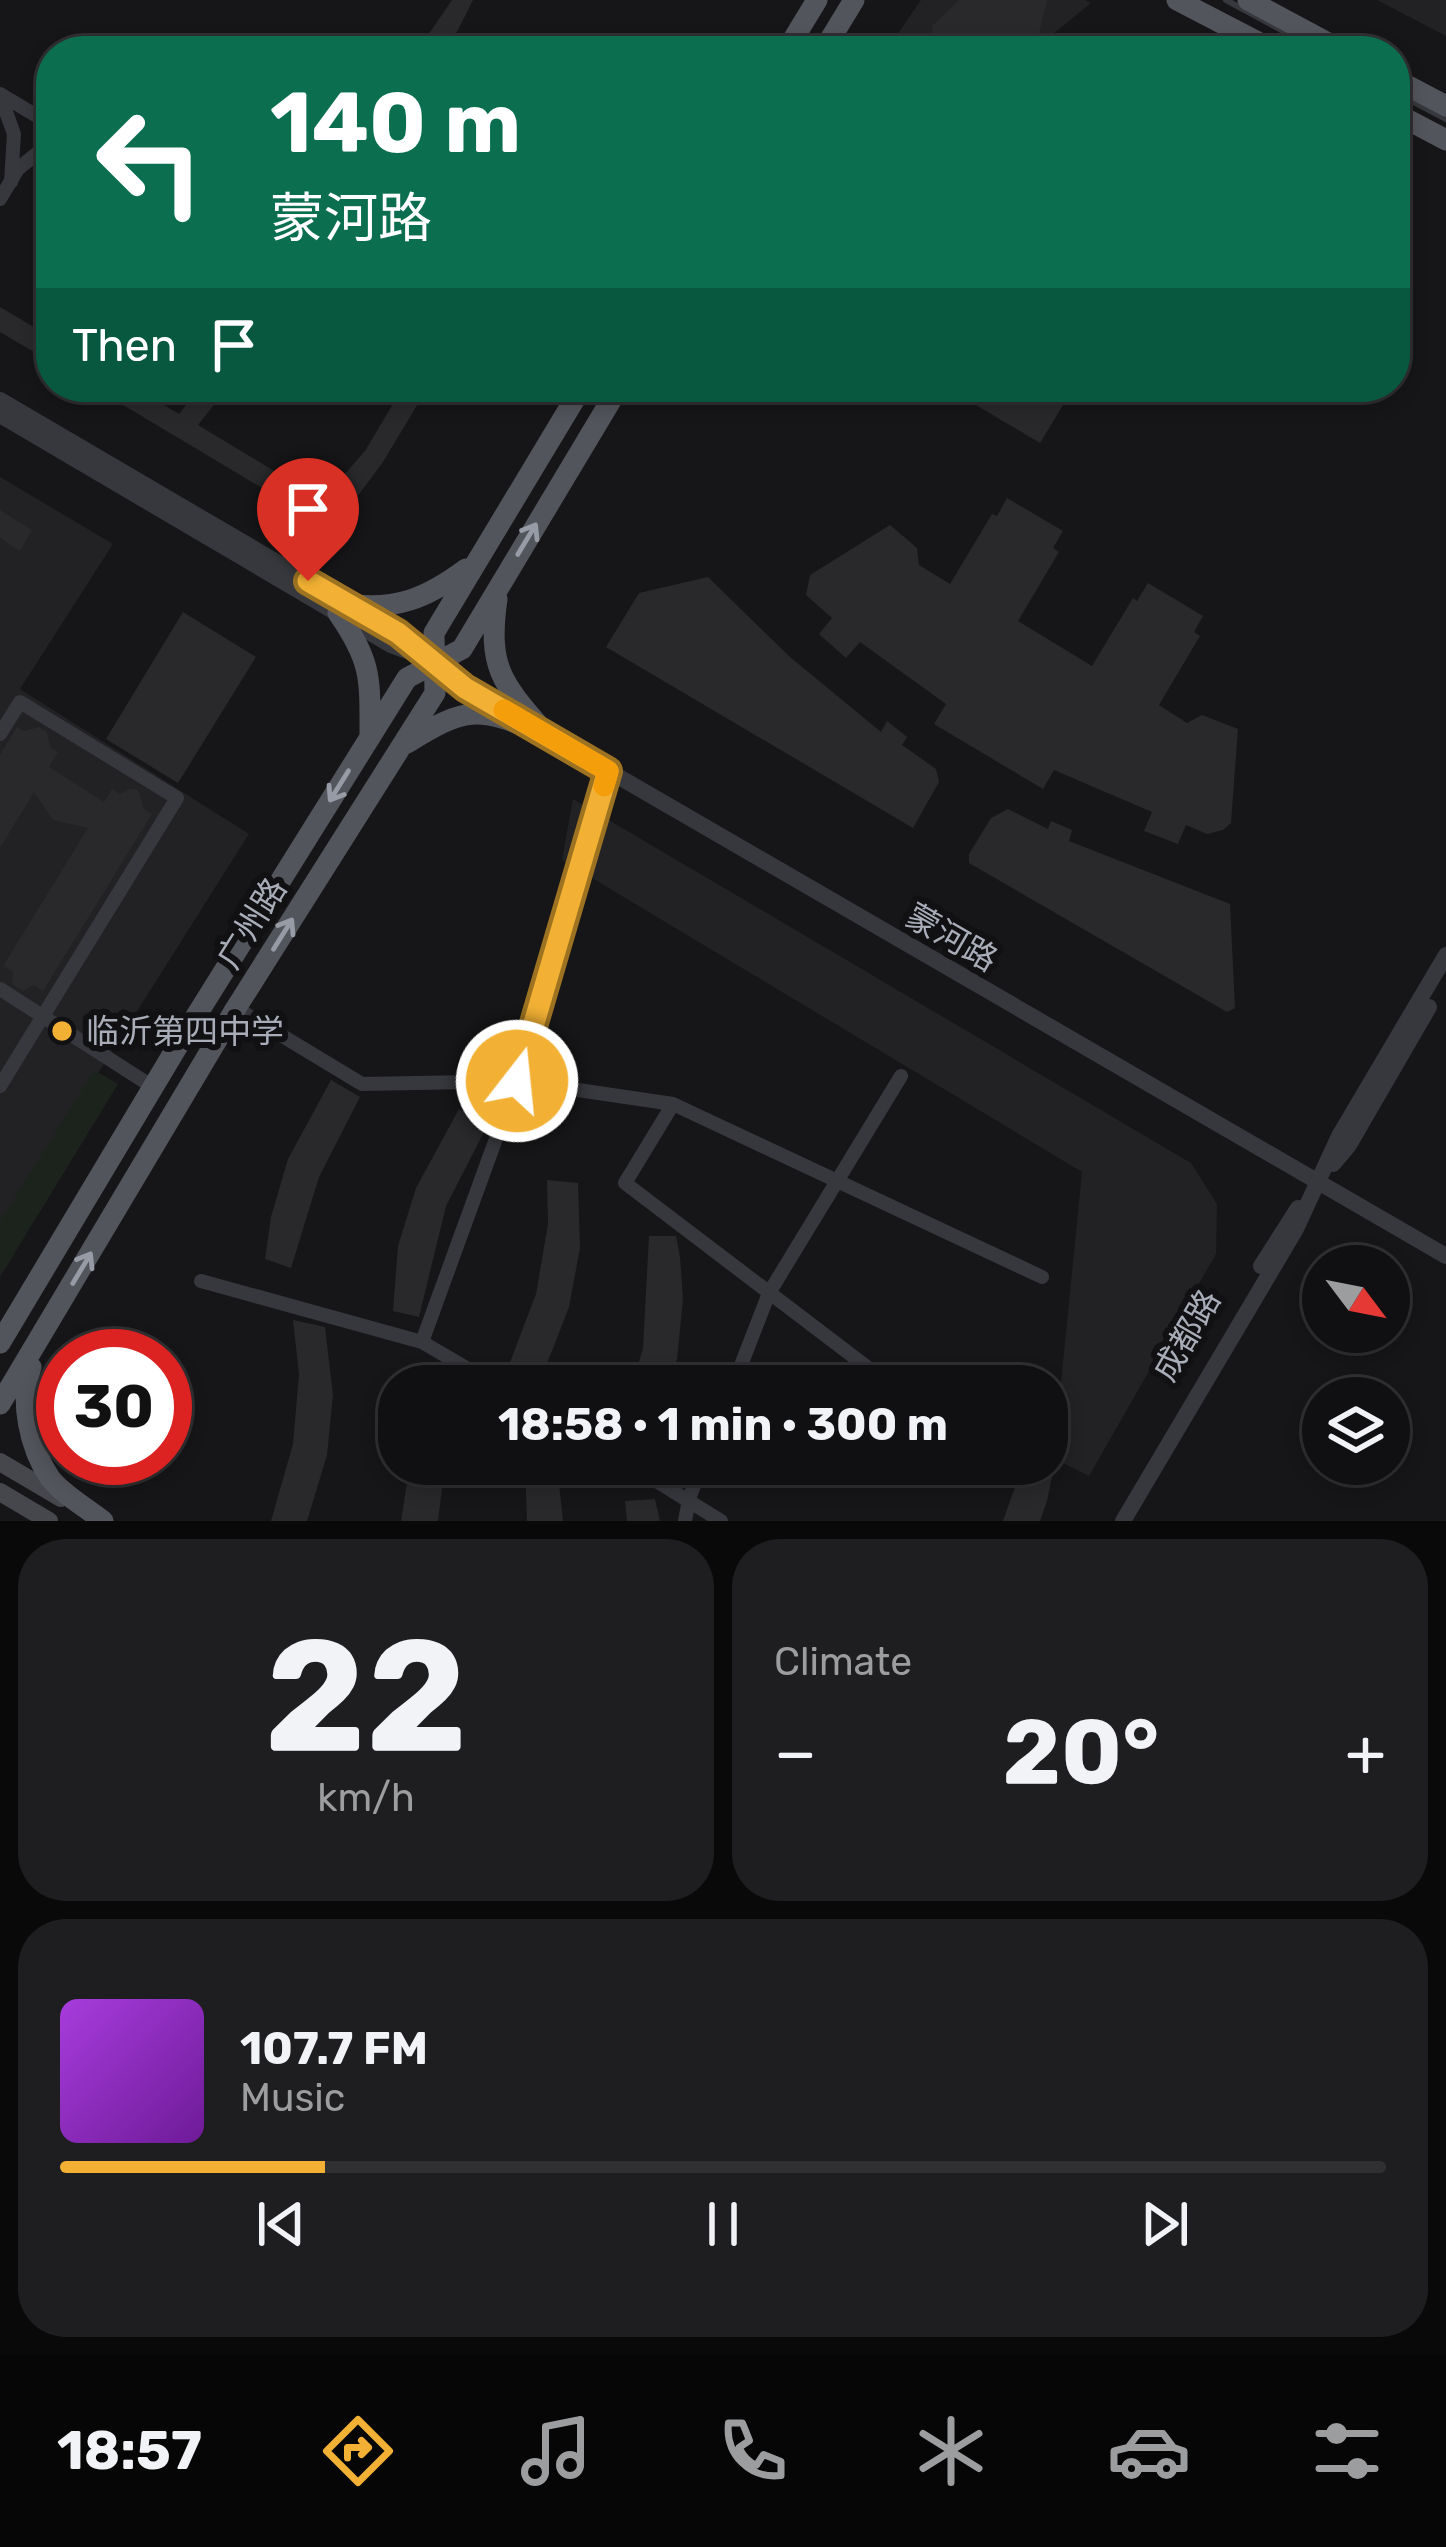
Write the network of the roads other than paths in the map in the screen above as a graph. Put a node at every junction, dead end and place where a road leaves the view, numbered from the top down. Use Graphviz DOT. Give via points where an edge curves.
graph roads {
  1 [pos="815,0"];
  2 [pos="854,0"];
  3 [pos="868,0"];
  4 [pos="1177,0"];
  5 [pos="1226,0"];
  6 [pos="1248,0"];
  7 [pos="795,36"];
  8 [pos="832,36"];
  9 [pos="835,36"];
  10 [pos="1246,36"];
  11 [pos="1292,36"];
  12 [pos="1315,36"];
  13 [pos="1410,87"];
  14 [pos="0,95"];
  15 [pos="1410,100"];
  16 [pos="1446,106"];
  17 [pos="36,115"];
  18 [pos="1446,119"];
  19 [pos="1410,121"];
  20 [pos="1446,140"];
  21 [pos="36,154"];
  22 [pos="10,182"];
  23 [pos="0,199"];
  24 [pos="0,400"];
  25 [pos="573,402"];
  26 [pos="610,402"];
  27 [pos="0,415"];
  28 [pos="477,561"];
  29 [pos="500,585"];
  30 [pos="342,609"];
  31 [pos="433,661"];
  32 [pos="0,734"];
  33 [pos="548,736"];
  34 [pos="370,737"];
  35 [pos="402,747"];
  36 [pos="608,771"];
  37 [pos="1446,955"];
  38 [pos="1446,977"];
  39 [pos="0,989"];
  40 [pos="236,1008"];
  41 [pos="43,1017"];
  42 [pos="901,1076"];
  43 [pos="517,1081"];
  44 [pos="0,1086"];
  45 [pos="153,1087"];
  46 [pos="673,1104"];
  47 [pos="838,1182"];
  48 [pos="1318,1184"];
  49 [pos="1446,1256"];
  50 [pos="1042,1276"];
  51 [pos="201,1281"];
  52 [pos="769,1293"];
  53 [pos="7,1325"];
  54 [pos="46,1329"];
  55 [pos="422,1342"];
  56 [pos="0,1343"];
  57 [pos="36,1345"];
  58 [pos="36,1354"];
  59 [pos="461,1365"];
  60 [pos="741,1365"];
  61 [pos="864,1365"];
  62 [pos="0,1404"];
  63 [pos="36,1444"];
  64 [pos="0,1462"];
  65 [pos="58,1485"];
  66 [pos="665,1485"];
  67 [pos="694,1485"];
  68 [pos="0,1492"];
  69 [pos="689,1499"];
  70 [pos="49,1521"];
  71 [pos="102,1521"];
  72 [pos="686,1521"];
  73 [pos="721,1521"];
  74 [pos="1112,1521"];
  75 [pos="1123,1521"];
  1 -- 7 [label="main road"];
  2 -- 8 [label="main road"];
  3 -- 9 [label="main road"];
  4 -- 10 [label="main road"];
  5 -- 11 [label="lane"];
  6 -- 12 [label="main road"];
  13 -- 16 [label="main road"];
  14 -- 17 [label="street"];
  14 -- 22 [label="street" via="14,134"];
  15 -- 18 [label="lane"];
  19 -- 20 [label="main road"];
  21 -- 22 [label="street"];
  22 -- 23 [label="street"];
  24 -- 30 [label="street, 蒙河路"];
  25 -- 28 [label="main road, 广州路"];
  29 -- 26 [label="main road, 广州路, one-way"];
  27 -- 30 [label="street, 蒙河路"];
  28 -- 30 [label="main road" via="404,605"];
  28 -- 31 [label="main road, 广州路" via="434,634"];
  29 -- 31 [label="main road, 广州路" via="462,649"];
  29 -- 33 [label="main road" via="494,658 507,689"];
  30 -- 31 [label="street, 蒙河路" via="391,645"];
  30 -- 34 [label="main road" via="368,665"];
  31 -- 33 [label="street, 蒙河路"];
  31 -- 34 [label="main road, 广州路" via="407,678"];
  31 -- 35 [label="main road, 广州路" via="435,693"];
  32 -- 41 [label="street" via="20,702 177,798"];
  33 -- 35 [label="main road" via="493,713 460,716"];
  33 -- 36 [label="street, 蒙河路"];
  34 -- 45 [label="main road, 广州路, one-way"];
  40 -- 35 [label="main road, 广州路, one-way"];
  36 -- 43 [label="street"];
  36 -- 48 [label="street, 蒙河路"];
  37 -- 48 [label="street, 成都路"];
  38 -- 48 [label="street, 成都路"];
  39 -- 41 [label="street"];
  40 -- 43 [label="street" via="362,1084"];
  54 -- 40 [label="main road, 广州路, one-way"];
  41 -- 44 [label="street"];
  41 -- 45 [label="street"];
  42 -- 47 [label="street"];
  43 -- 46 [label="street"];
  43 -- 55 [label="street"];
  45 -- 53 [label="main road, 广州路"];
  46 -- 47 [label="street"];
  46 -- 52 [label="street" via="625,1183"];
  47 -- 50 [label="street"];
  47 -- 52 [label="street"];
  48 -- 49 [label="street, 蒙河路"];
  48 -- 74 [label="street, 成都路" via="1286,1223"];
  48 -- 75 [label="street, 成都路"];
  51 -- 55 [label="street"];
  52 -- 60 [label="street"];
  52 -- 61 [label="street"];
  53 -- 56 [label="main road, 广州路"];
  55 -- 59 [label="street"];
  57 -- 62 [label="main road, 广州路"];
  58 -- 63 [label="main road" via="23,1390"];
  64 -- 71 [label="main road"];
  65 -- 71 [label="main road"];
  66 -- 69 [label="street"];
  67 -- 69 [label="street"];
  68 -- 70 [label="main road"];
  69 -- 72 [label="street"];
  69 -- 73 [label="street"];
}
